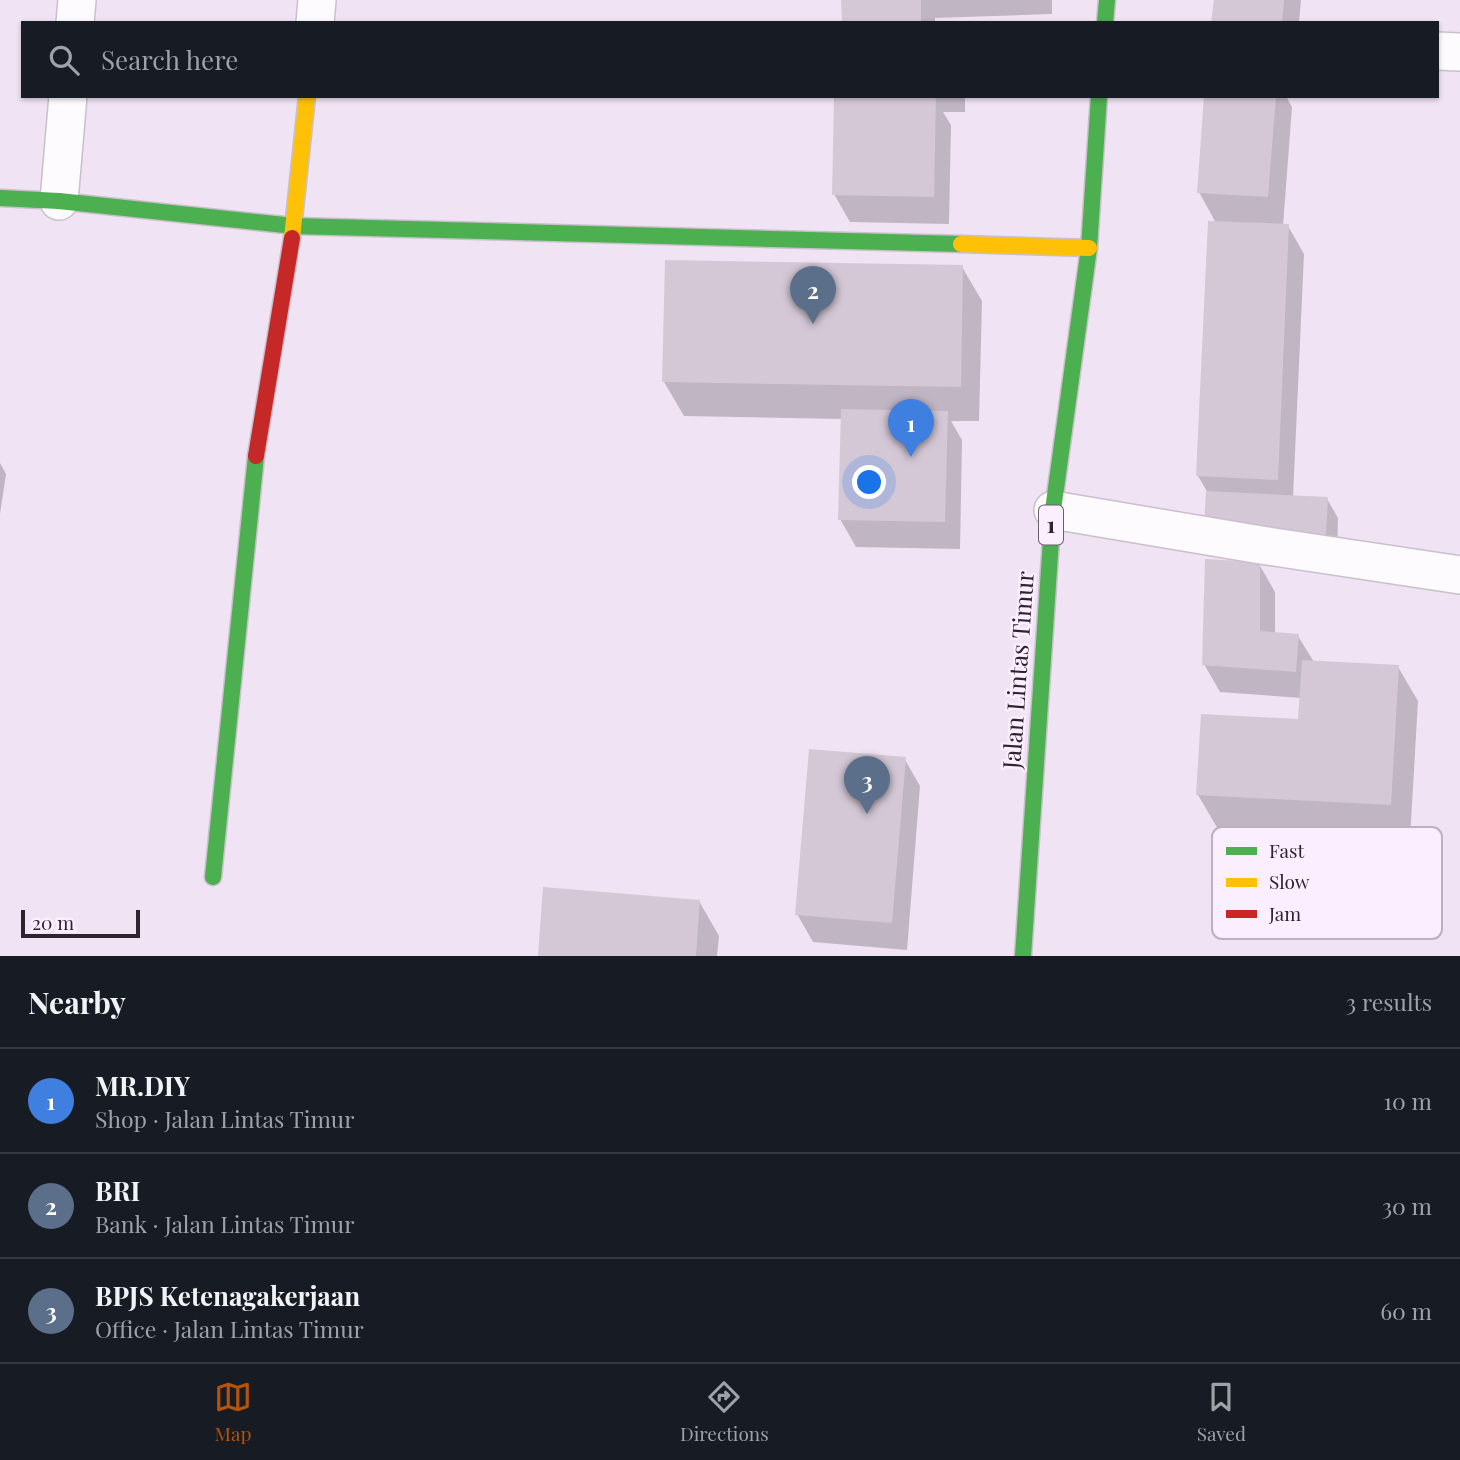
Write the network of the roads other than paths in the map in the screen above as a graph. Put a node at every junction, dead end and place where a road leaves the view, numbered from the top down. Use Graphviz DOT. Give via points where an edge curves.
graph roads {
  1 [pos="77,0"];
  2 [pos="317,0"];
  3 [pos="1107,0"];
  4 [pos="75,21"];
  5 [pos="315,21"];
  6 [pos="1105,21"];
  7 [pos="1439,51"];
  8 [pos="1460,52"];
  9 [pos="68,98"];
  10 [pos="307,98"];
  11 [pos="1099,98"];
  12 [pos="0,198"];
  13 [pos="59,201"];
  14 [pos="294,226"];
  15 [pos="1089,248"];
  16 [pos="1052,510"];
  17 [pos="1460,575"];
  18 [pos="214,877"];
  19 [pos="1023,956"];
  1 -- 4 [label="street"];
  2 -- 5 [label="street"];
  3 -- 6 [label="main road"];
  7 -- 8 [label="street"];
  9 -- 13 [label="street"];
  10 -- 14 [label="main road"];
  11 -- 15 [label="main road, Jalan Lintas Timur / 1"];
  12 -- 13 [label="main road"];
  13 -- 14 [label="main road"];
  14 -- 15 [label="main road"];
  14 -- 18 [label="main road" via="255,463"];
  15 -- 16 [label="main road, Jalan Lintas Timur / 1"];
  16 -- 17 [label="street"];
  16 -- 19 [label="main road, Jalan Lintas Timur / 1"];
}
